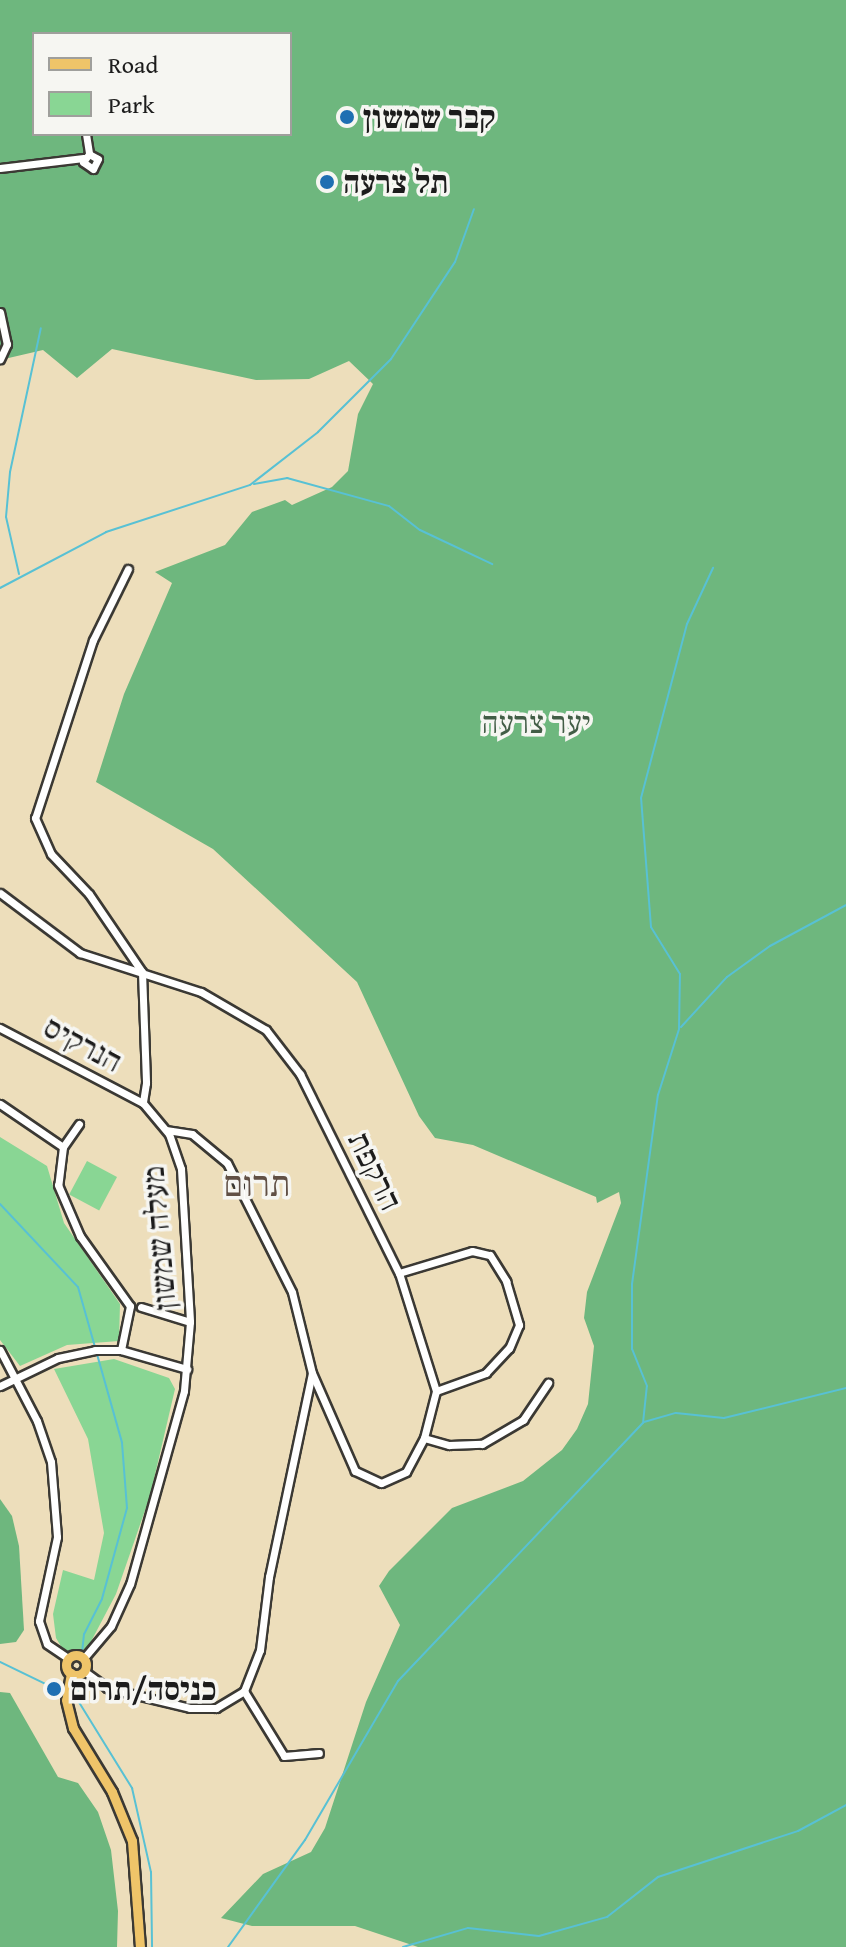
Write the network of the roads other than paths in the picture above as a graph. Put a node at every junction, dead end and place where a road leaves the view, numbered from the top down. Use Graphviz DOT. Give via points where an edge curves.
graph roads {
  1 [pos="86,136"];
  2 [pos="0,168"];
  3 [pos="0,312"];
  4 [pos="0,359"];
  5 [pos="128,569"];
  6 [pos="0,893"];
  7 [pos="142,972"];
  8 [pos="0,1028"];
  9 [pos="143,1103"];
  10 [pos="0,1104"];
  11 [pos="79,1124"];
  12 [pos="167,1130"];
  13 [pos="63,1147"];
  14 [pos="399,1273"];
  15 [pos="141,1307"];
  16 [pos="190,1322"];
  17 [pos="0,1350"];
  18 [pos="121,1350"];
  19 [pos="187,1369"];
  20 [pos="312,1373"];
  21 [pos="15,1378"];
  22 [pos="548,1383"];
  23 [pos="0,1386"];
  24 [pos="436,1391"];
  25 [pos="424,1438"];
  26 [pos="68,1658"];
  27 [pos="84,1658"];
  28 [pos="84,1671"];
  29 [pos="71,1673"];
  30 [pos="244,1691"];
  31 [pos="319,1753"];
  32 [pos="140,1947"];
  1 -- 2 [label="street" via="86,156"];
  3 -- 4 [label="street" via="7,344"];
  5 -- 7 [label="street" via="93,640 35,818 51,854 89,894"];
  6 -- 7 [label="street, הרקפת" via="80,953"];
  7 -- 9 [label="street"];
  7 -- 14 [label="street, הרקפת" via="201,992 266,1030 300,1074"];
  8 -- 9 [label="street, הנרקיס"];
  9 -- 12 [label="street, מעלה שמשון"];
  10 -- 13 [label="street"];
  11 -- 13 [label="street"];
  12 -- 16 [label="street, מעלה שמשון" via="181,1169"];
  12 -- 20 [label="street" via="192,1134 227,1163 292,1292"];
  13 -- 18 [label="street" via="58,1167 62,1202 130,1306"];
  14 -- 24 [label="street, הרקפת"];
  14 -- 24 [label="street" via="472,1251 490,1255 506,1281 519,1325 509,1348 486,1373"];
  15 -- 16 [label="street"];
  16 -- 19 [label="street, מעלה שמשון"];
  17 -- 21 [label="street"];
  18 -- 19 [label="street"];
  18 -- 21 [label="street" via="74,1353"];
  19 -- 27 [label="street, מעלה שמשון" via="142,1551 111,1626"];
  20 -- 25 [label="street" via="363,1479 394,1481 406,1472"];
  20 -- 30 [label="street" via="269,1577 260,1650"];
  21 -- 23 [label="street"];
  21 -- 26 [label="street" via="45,1442 58,1503 42,1634 55,1653"];
  22 -- 25 [label="street" via="523,1420 482,1444 449,1445"];
  24 -- 25 [label="street"];
  26 -- 27 [label="main road"];
  26 -- 29 [label="main road"];
  27 -- 28 [label="main road"];
  28 -- 29 [label="main road"];
  28 -- 30 [label="street" via="107,1688 190,1708 216,1708"];
  29 -- 32 [label="main road" via="65,1689 73,1728 112,1792 132,1841"];
  30 -- 31 [label="street" via="284,1756"];
}
